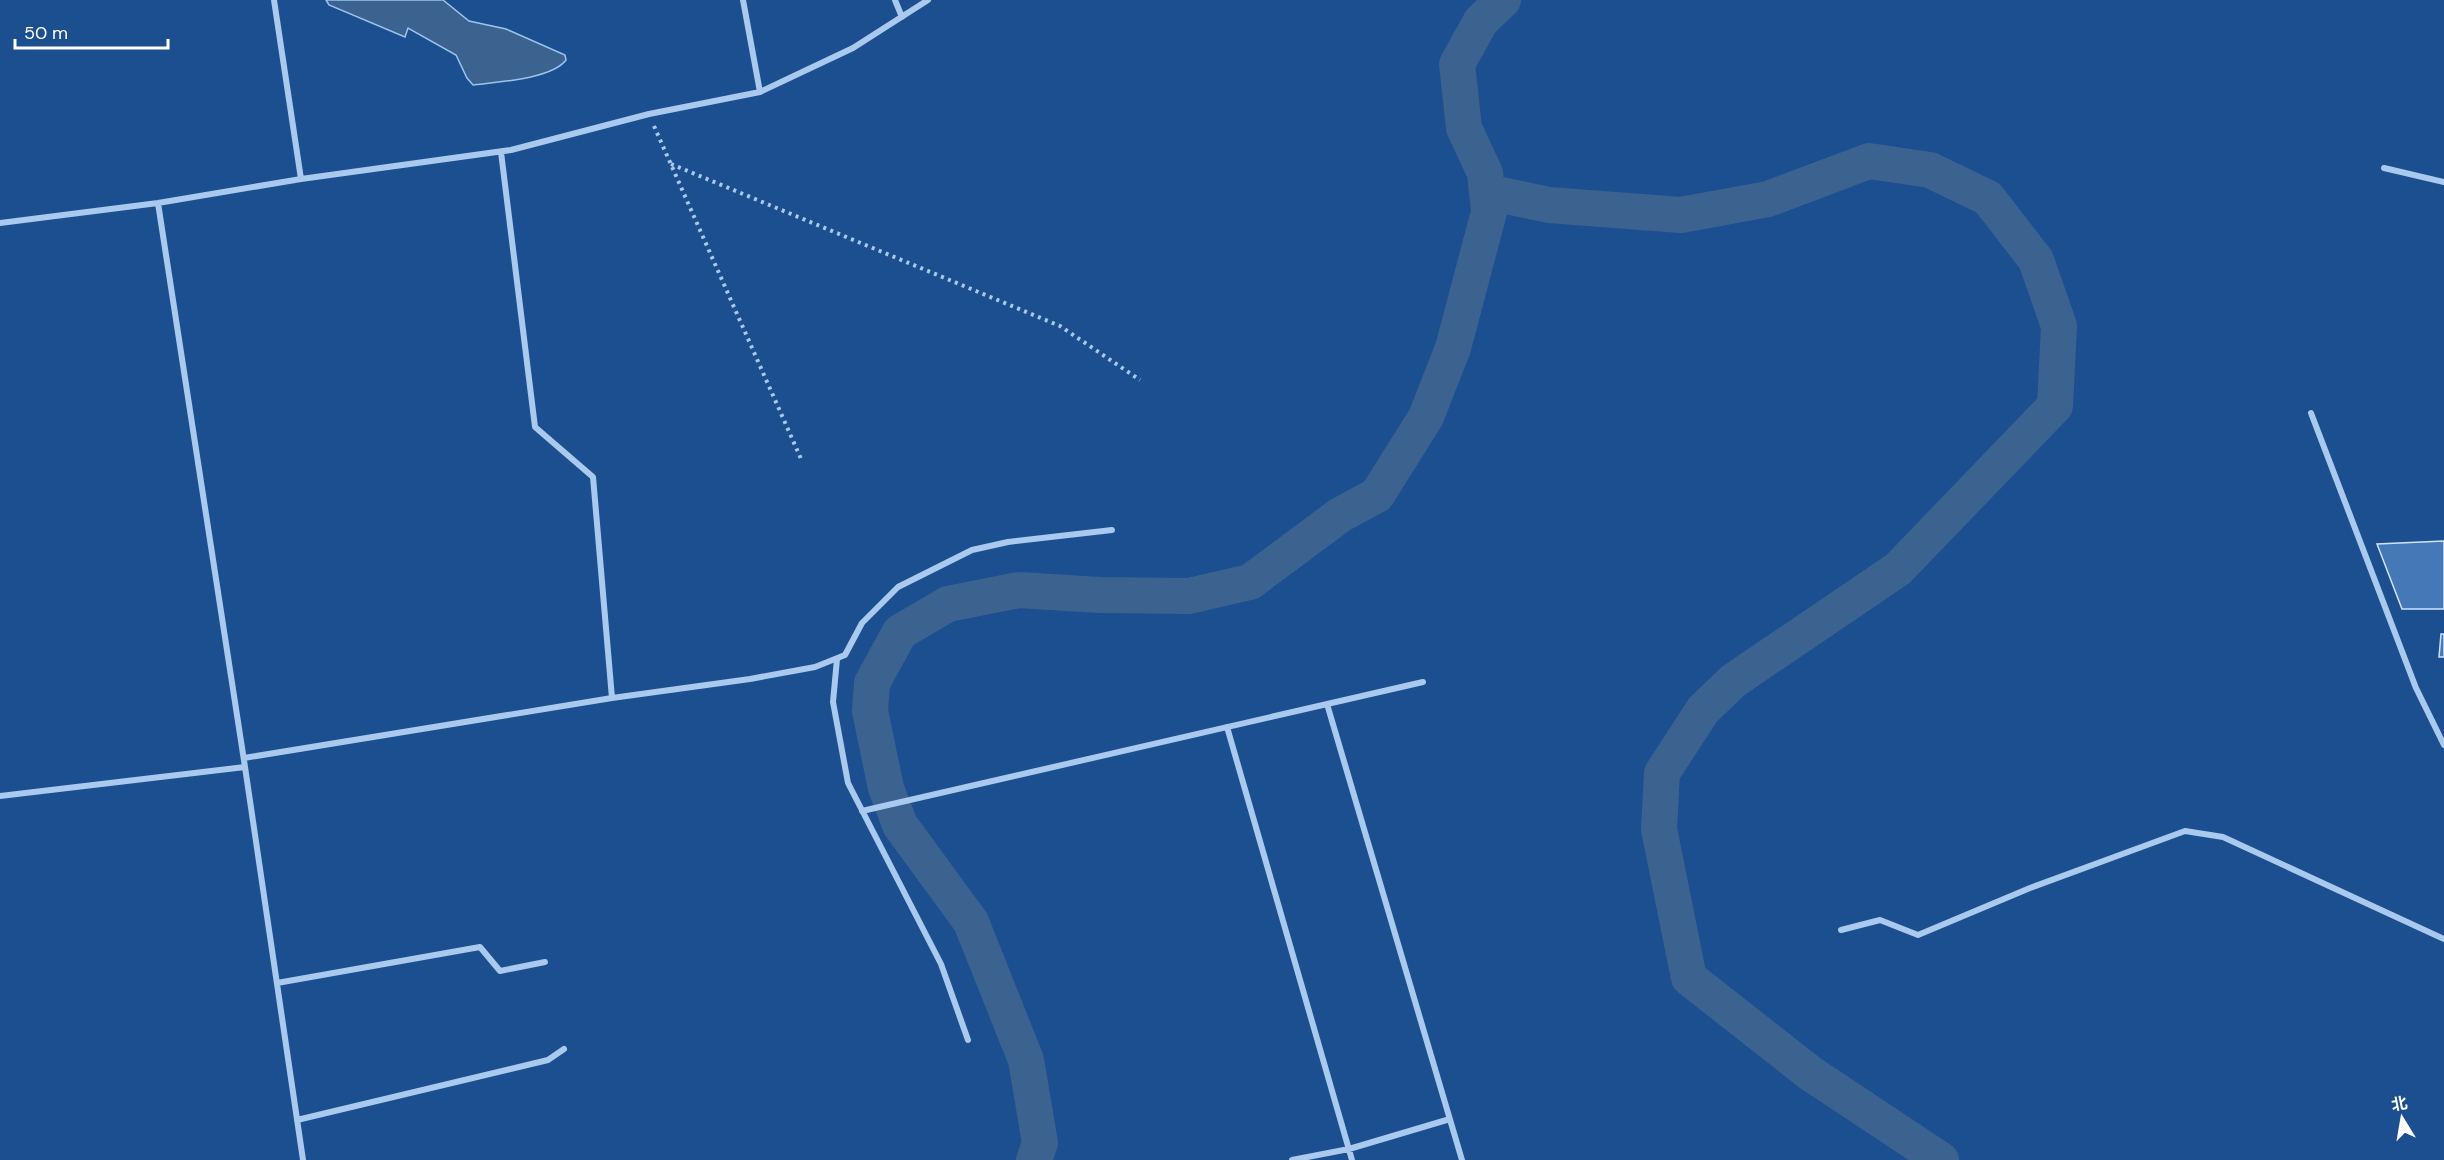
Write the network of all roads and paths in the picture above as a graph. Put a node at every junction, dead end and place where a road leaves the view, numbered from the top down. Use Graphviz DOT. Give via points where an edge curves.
graph roads {
  1 [pos="274,0"];
  2 [pos="743,0"];
  3 [pos="895,0"];
  4 [pos="928,0"];
  5 [pos="902,17"];
  6 [pos="760,92"];
  7 [pos="649,114"];
  8 [pos="501,152"];
  9 [pos="671,164"];
  10 [pos="2384,168"];
  11 [pos="300,179"];
  12 [pos="2444,182"];
  13 [pos="158,203"];
  14 [pos="0,223"];
  15 [pos="1140,380"];
  16 [pos="2312,413"];
  17 [pos="802,461"];
  18 [pos="1112,530"];
  19 [pos="837,659"];
  20 [pos="1423,682"];
  21 [pos="612,698"];
  22 [pos="1327,704"];
  23 [pos="1227,727"];
  24 [pos="2444,745"];
  25 [pos="244,758"];
  26 [pos="245,767"];
  27 [pos="0,796"];
  28 [pos="862,811"];
  29 [pos="1841,930"];
  30 [pos="2444,939"];
  31 [pos="545,962"];
  32 [pos="277,983"];
  33 [pos="968,1040"];
  34 [pos="564,1049"];
  35 [pos="297,1119"];
  36 [pos="1449,1119"];
  37 [pos="1349,1149"];
  38 [pos="303,1160"];
  39 [pos="1292,1160"];
  40 [pos="1352,1160"];
  41 [pos="1462,1160"];
  1 -- 11 [label="street"];
  2 -- 6 [label="street"];
  3 -- 5 [label="street"];
  4 -- 5 [label="street"];
  5 -- 6 [label="street" via="853,48"];
  6 -- 7 [label="street"];
  7 -- 8 [label="street"];
  7 -- 9 [label="path"];
  8 -- 11 [label="street"];
  8 -- 21 [label="street" via="535,428 593,477"];
  9 -- 15 [label="path" via="1060,326"];
  9 -- 17 [label="path"];
  10 -- 12 [label="street"];
  11 -- 13 [label="street"];
  13 -- 14 [label="street"];
  13 -- 25 [label="street"];
  16 -- 24 [label="street" via="2416,688"];
  18 -- 19 [label="street" via="972,550 898,587 862,623 845,656"];
  19 -- 21 [label="street" via="816,667 750,679"];
  19 -- 28 [label="street" via="833,702 848,783"];
  20 -- 22 [label="street"];
  21 -- 25 [label="street"];
  22 -- 23 [label="street"];
  22 -- 36 [label="street"];
  23 -- 28 [label="street"];
  23 -- 37 [label="street"];
  25 -- 26 [label="street"];
  26 -- 27 [label="street"];
  26 -- 32 [label="street"];
  28 -- 33 [label="street" via="941,964"];
  29 -- 30 [label="street" via="1880,920 1918,935 2030,888 2185,831 2223,837"];
  31 -- 32 [label="street" via="500,971 480,947"];
  32 -- 35 [label="street"];
  34 -- 35 [label="street" via="548,1060"];
  35 -- 38 [label="street"];
  36 -- 37 [label="street"];
  36 -- 41 [label="street"];
  37 -- 39 [label="street"];
  37 -- 40 [label="street"];
}
